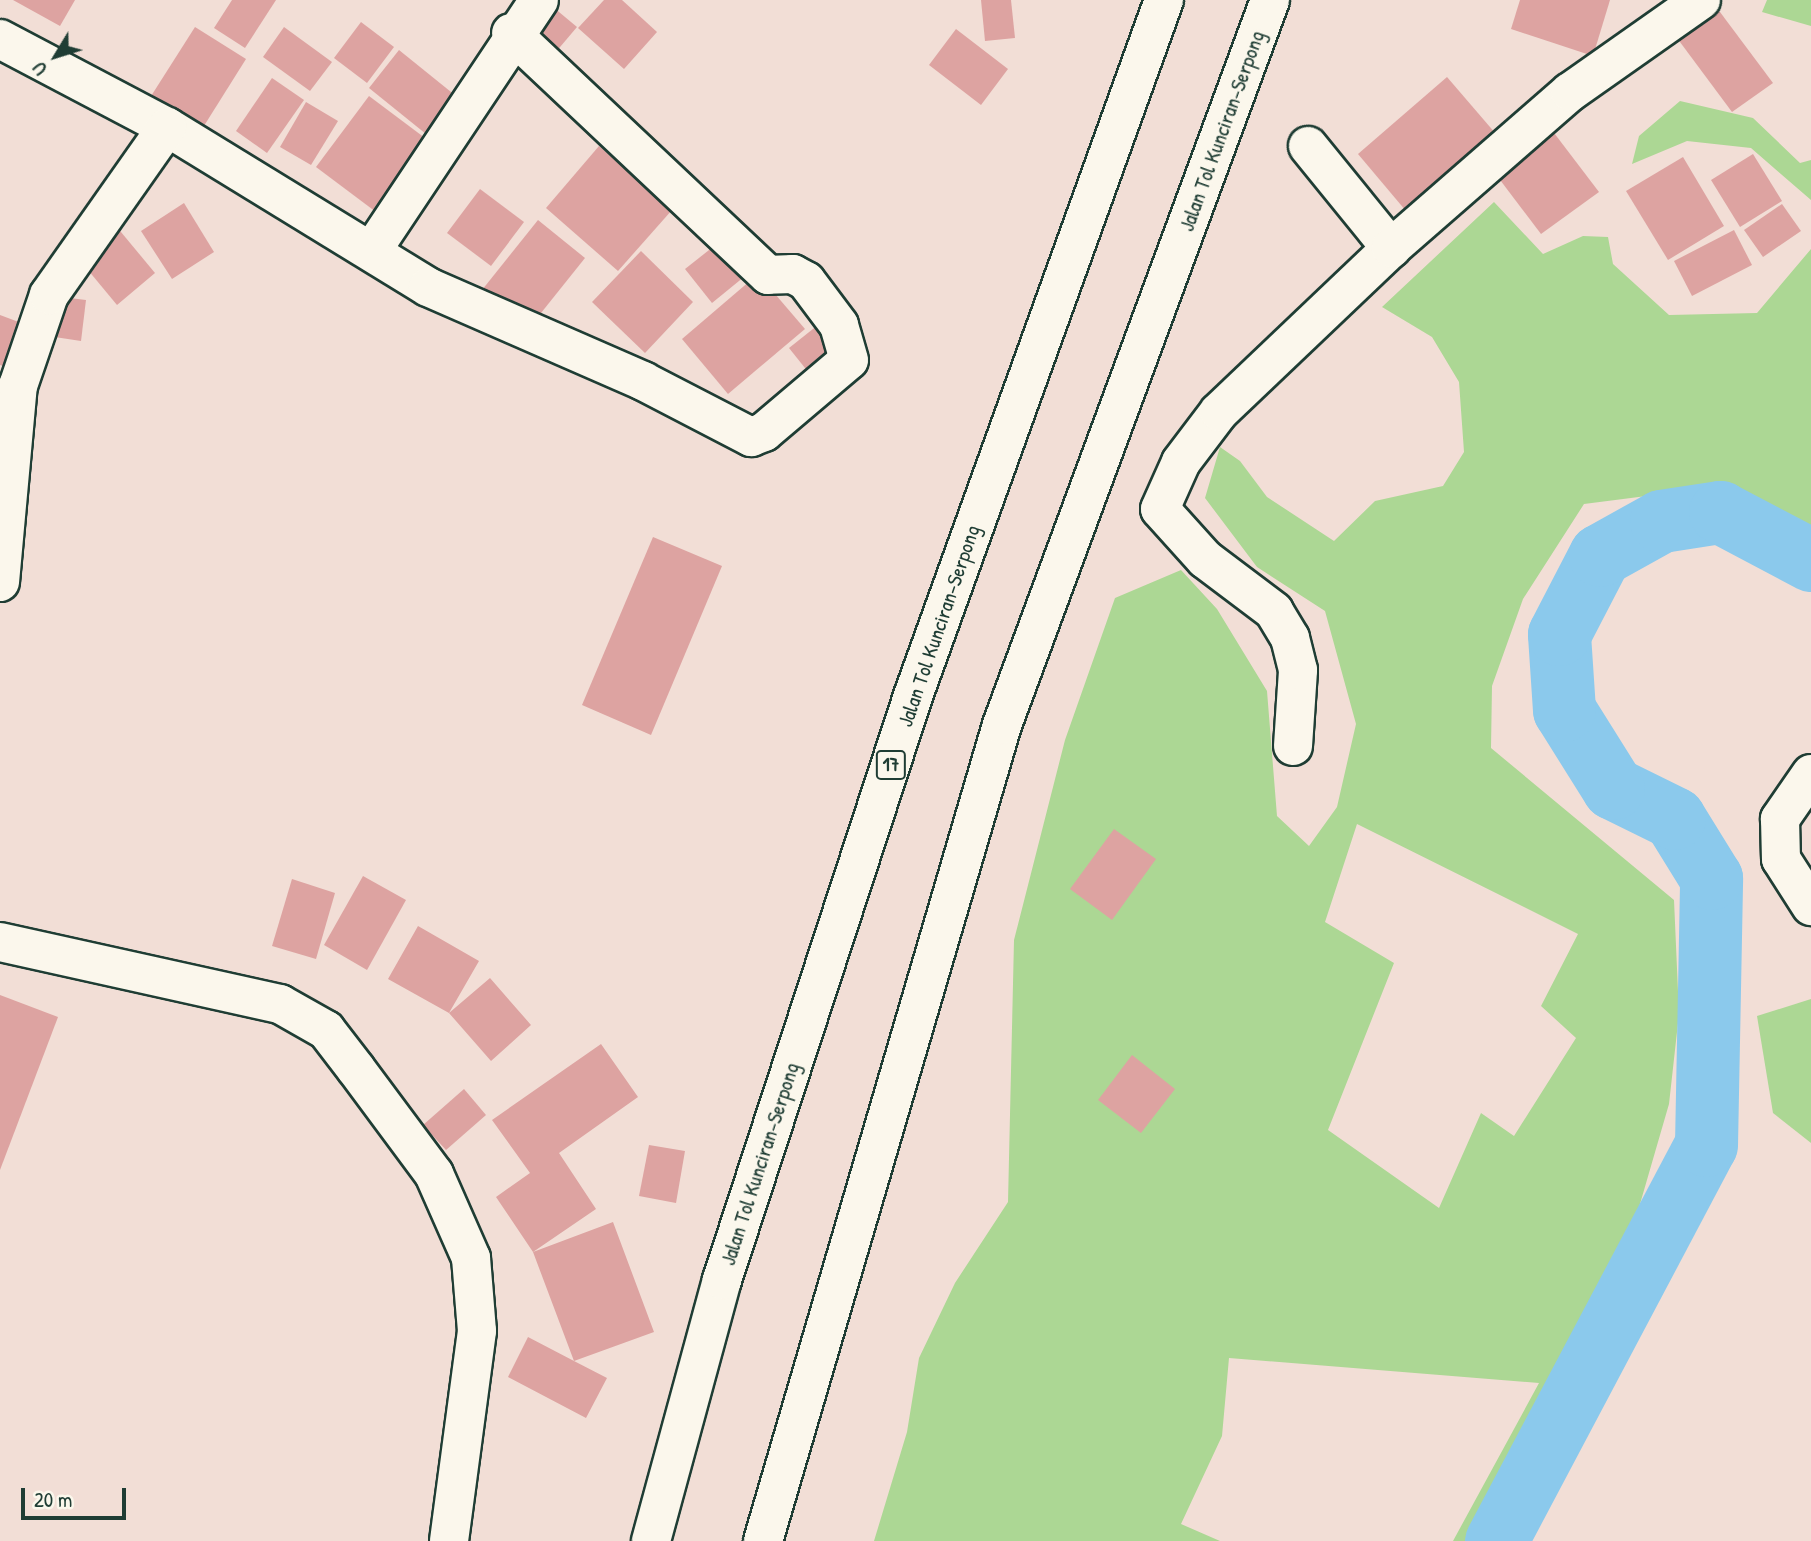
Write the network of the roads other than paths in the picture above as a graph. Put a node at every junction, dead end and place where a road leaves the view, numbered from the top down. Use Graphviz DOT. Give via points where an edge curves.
graph roads {
  1 [pos="539,0"];
  2 [pos="1164,0"];
  3 [pos="1270,0"];
  4 [pos="1701,0"];
  5 [pos="512,33"];
  6 [pos="0,39"];
  7 [pos="167,127"];
  8 [pos="1308,146"];
  9 [pos="1391,248"];
  10 [pos="373,249"];
  11 [pos="9,380"];
  12 [pos="0,582"];
  13 [pos="1293,746"];
  14 [pos="1811,774"];
  15 [pos="1811,906"];
  16 [pos="0,942"];
  17 [pos="449,1541"];
  18 [pos="651,1541"];
  19 [pos="763,1541"];
  1 -- 5 [label="main road"];
  2 -- 18 [label="main road, Jalan Tol Kunciran–Serpong / 17" via="913,696 722,1280"];
  3 -- 19 [label="main road, Jalan Tol Kunciran–Serpong" via="1002,725"];
  4 -- 9 [label="main road" via="1570,92"];
  5 -- 10 [label="main road"];
  5 -- 10 [label="main road" via="768,275 793,274 806,281 839,325 849,360 751,437 643,380 428,287"];
  6 -- 7 [label="main road"];
  7 -- 10 [label="main road"];
  7 -- 11 [label="main road" via="61,271"];
  8 -- 9 [label="main road"];
  9 -- 13 [label="main road" via="1219,412 1181,461 1160,509 1205,559 1274,611 1290,638 1298,670"];
  11 -- 12 [label="main road"];
  14 -- 15 [label="main road" via="1780,819 1781,859"];
  16 -- 17 [label="main road" via="280,1004 326,1030 356,1069 434,1174 471,1258 477,1331"];
}
